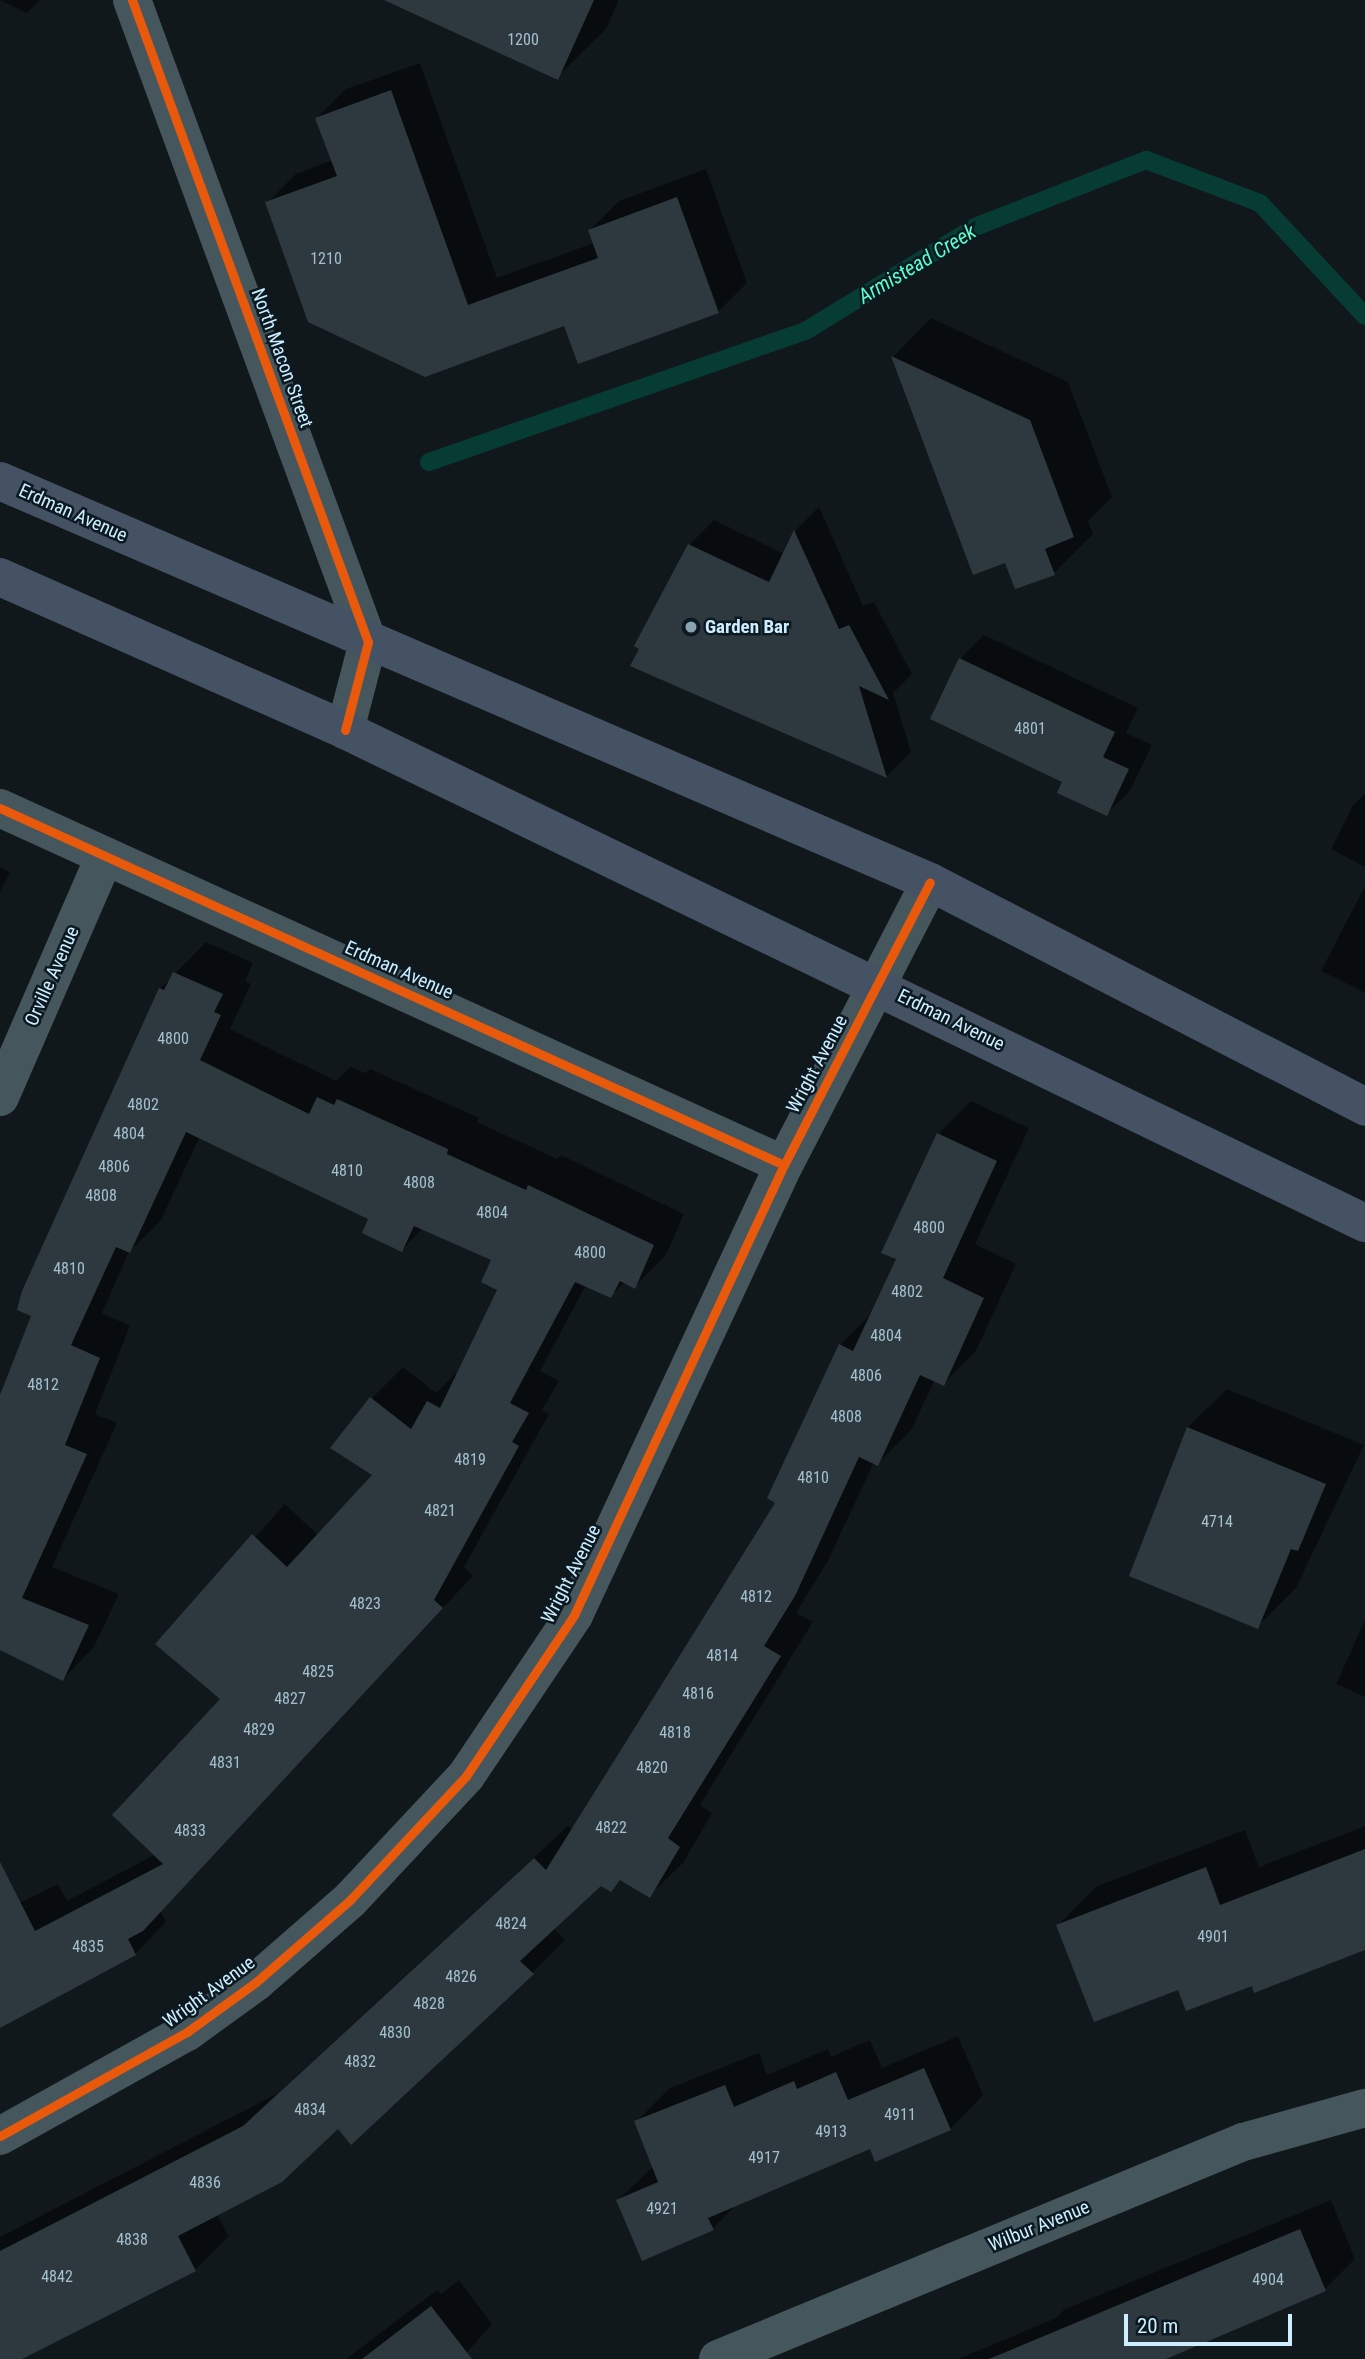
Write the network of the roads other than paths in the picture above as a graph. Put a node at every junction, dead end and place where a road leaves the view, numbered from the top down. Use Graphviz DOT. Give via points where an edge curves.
graph roads {
  1 [pos="132,0"];
  2 [pos="0,481"];
  3 [pos="0,577"];
  4 [pos="368,642"];
  5 [pos="345,730"];
  6 [pos="0,808"];
  7 [pos="105,856"];
  8 [pos="930,882"];
  9 [pos="879,984"];
  10 [pos="0,1097"];
  11 [pos="1365,1107"];
  12 [pos="784,1165"];
  13 [pos="1365,1223"];
  14 [pos="1365,2108"];
  15 [pos="0,2136"];
  16 [pos="718,2359"];
  1 -- 4 [label="street, North Macon Street"];
  2 -- 4 [label="main road, Erdman Avenue"];
  3 -- 5 [label="main road, Erdman Avenue"];
  4 -- 5 [label="street"];
  4 -- 8 [label="main road, Erdman Avenue"];
  5 -- 9 [label="main road, Erdman Avenue"];
  6 -- 7 [label="street, Erdman Avenue"];
  7 -- 10 [label="street, Orville Avenue"];
  7 -- 12 [label="street, Erdman Avenue"];
  8 -- 9 [label="street, Wright Avenue"];
  8 -- 11 [label="main road, Erdman Avenue"];
  9 -- 12 [label="street, Wright Avenue"];
  9 -- 13 [label="main road, Erdman Avenue"];
  12 -- 15 [label="street, Wright Avenue" via="574,1615 466,1776 350,1900 256,1982 187,2032"];
  14 -- 16 [label="street, Wilbur Avenue" via="1243,2142"];
}
